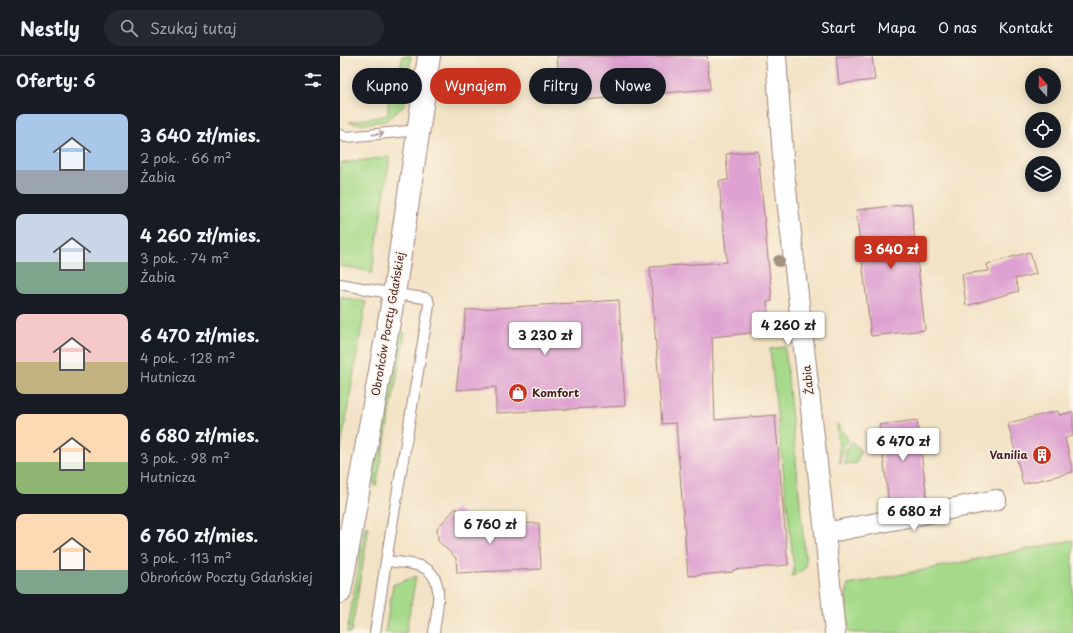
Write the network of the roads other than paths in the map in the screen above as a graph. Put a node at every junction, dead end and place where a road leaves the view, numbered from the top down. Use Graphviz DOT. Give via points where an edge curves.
graph roads {
  1 [pos="429,56"];
  2 [pos="776,56"];
  3 [pos="419,130"];
  4 [pos="340,135"];
  5 [pos="353,137"];
  6 [pos="340,138"];
  7 [pos="340,284"];
  8 [pos="394,294"];
  9 [pos="996,500"];
  10 [pos="825,533"];
  11 [pos="386,561"];
  12 [pos="340,592"];
  13 [pos="375,633"];
  14 [pos="434,633"];
  15 [pos="835,633"];
  1 -- 3 [label="street, Obrońców Poczty Gdańskiej"];
  2 -- 10 [label="street, Żabia" via="784,172"];
  5 -- 3 [label="lane, one-way"];
  3 -- 8 [label="street, Obrońców Poczty Gdańskiej"];
  4 -- 5 [label="lane"];
  5 -- 6 [label="lane"];
  7 -- 8 [label="lane"];
  8 -- 11 [label="lane" via="425,298 429,304"];
  8 -- 12 [label="street, Obrońców Poczty Gdańskiej"];
  9 -- 10 [label="street"];
  10 -- 15 [label="street, Żabia"];
  11 -- 13 [label="lane"];
  11 -- 14 [label="lane" via="420,566 429,570 435,577 438,597"];
}
